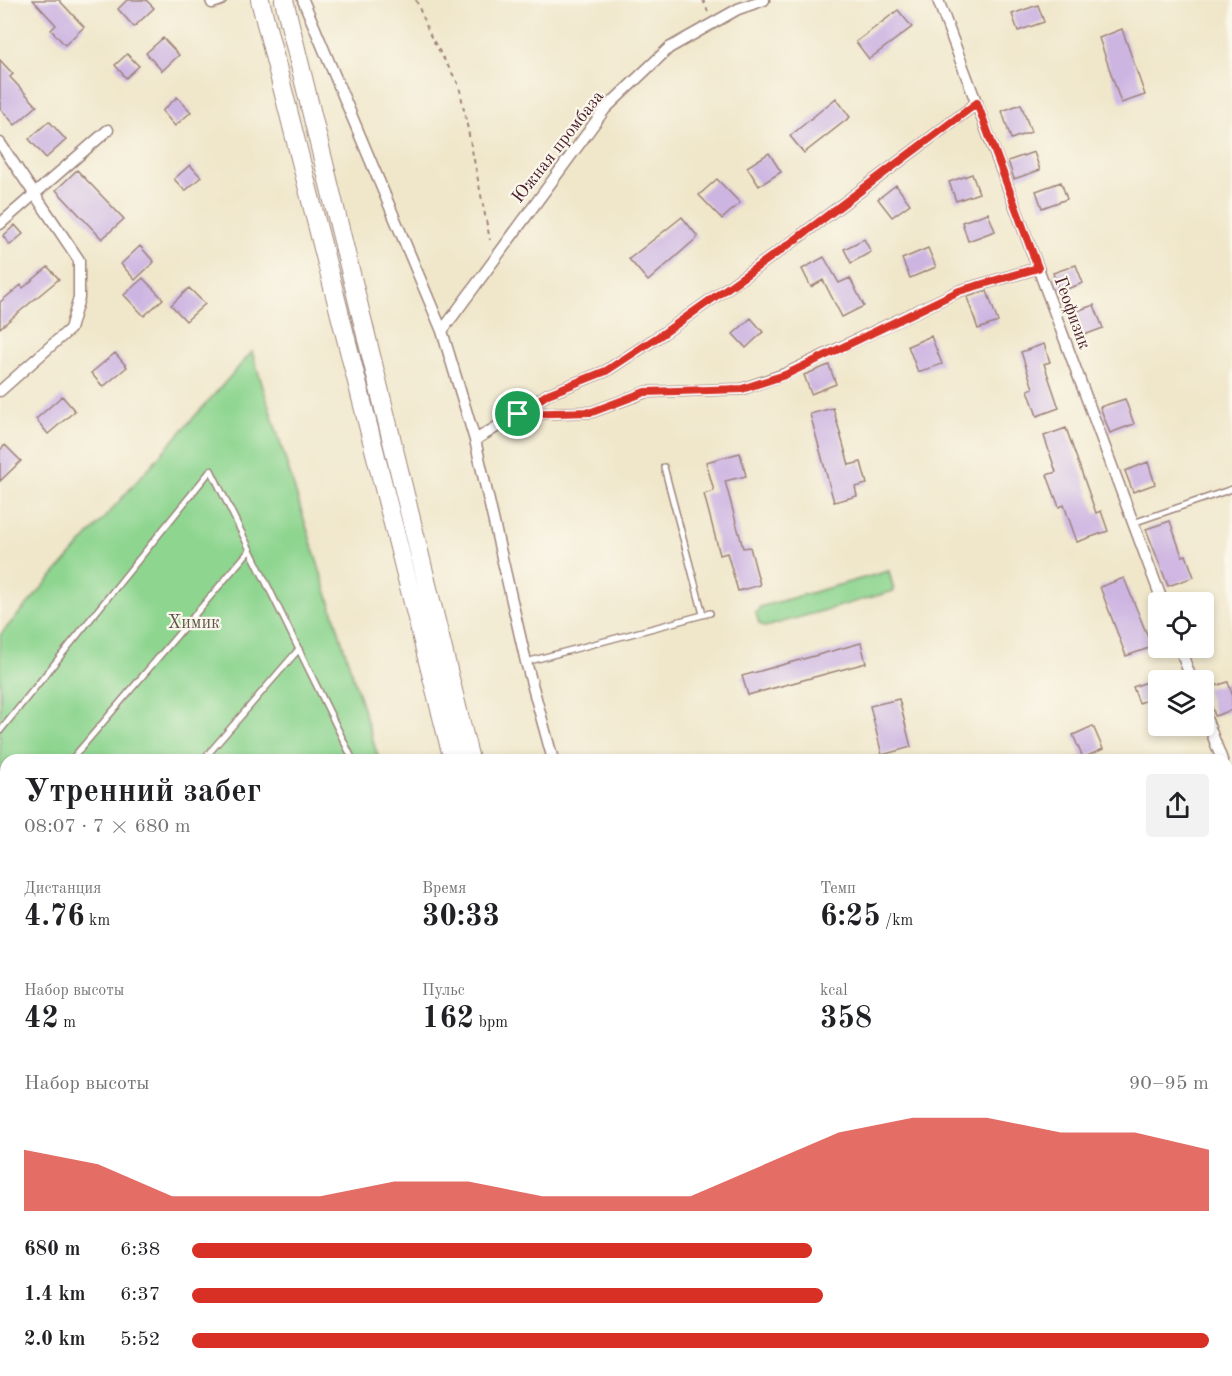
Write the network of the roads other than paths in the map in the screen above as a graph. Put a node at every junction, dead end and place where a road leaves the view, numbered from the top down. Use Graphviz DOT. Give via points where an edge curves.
graph roads {
  1 [pos="211,0"];
  2 [pos="221,0"];
  3 [pos="260,0"];
  4 [pos="284,0"];
  5 [pos="303,0"];
  6 [pos="765,0"];
  7 [pos="938,0"];
  8 [pos="977,103"];
  9 [pos="108,130"];
  10 [pos="0,143"];
  11 [pos="36,194"];
  12 [pos="0,224"];
  13 [pos="1038,268"];
  14 [pos="442,331"];
  15 [pos="0,391"];
  16 [pos="518,414"];
  17 [pos="475,440"];
  18 [pos="664,468"];
  19 [pos="1232,489"];
  20 [pos="1133,523"];
  21 [pos="250,550"];
  22 [pos="1159,592"];
  23 [pos="299,649"];
  24 [pos="526,662"];
  25 [pos="0,730"];
  26 [pos="1213,736"];
  27 [pos="76,754"];
  28 [pos="208,754"];
  29 [pos="350,754"];
  30 [pos="462,754"];
  31 [pos="463,754"];
  32 [pos="551,754"];
  33 [pos="1220,754"];
  1 -- 2 [label="street"];
  3 -- 30 [label="highway"];
  4 -- 31 [label="highway"];
  5 -- 14 [label="street"];
  6 -- 14 [label="street, Южная промбаза" via="738,9 669,48 604,109"];
  7 -- 8 [label="street, Геофизик"];
  8 -- 13 [label="street, Геофизик"];
  8 -- 16 [label="street" via="664,333 606,371 548,394"];
  9 -- 11 [label="street"];
  10 -- 11 [label="street"];
  11 -- 12 [label="street"];
  11 -- 15 [label="street" via="79,260 79,298 70,329"];
  13 -- 16 [label="street" via="959,291 785,375 742,389 645,392 592,412"];
  13 -- 20 [label="street, Геофизик"];
  14 -- 17 [label="street"];
  16 -- 17 [label="street"];
  17 -- 24 [label="street"];
  18 -- 24 [label="lane" via="706,613"];
  19 -- 20 [label="lane"];
  20 -- 22 [label="street, Геофизик"];
  21 -- 23 [label="lane"];
  21 -- 25 [label="lane" via="211,470"];
  21 -- 27 [label="lane"];
  23 -- 28 [label="lane"];
  23 -- 29 [label="lane"];
  24 -- 32 [label="street"];
  26 -- 33 [label="street"];
}
